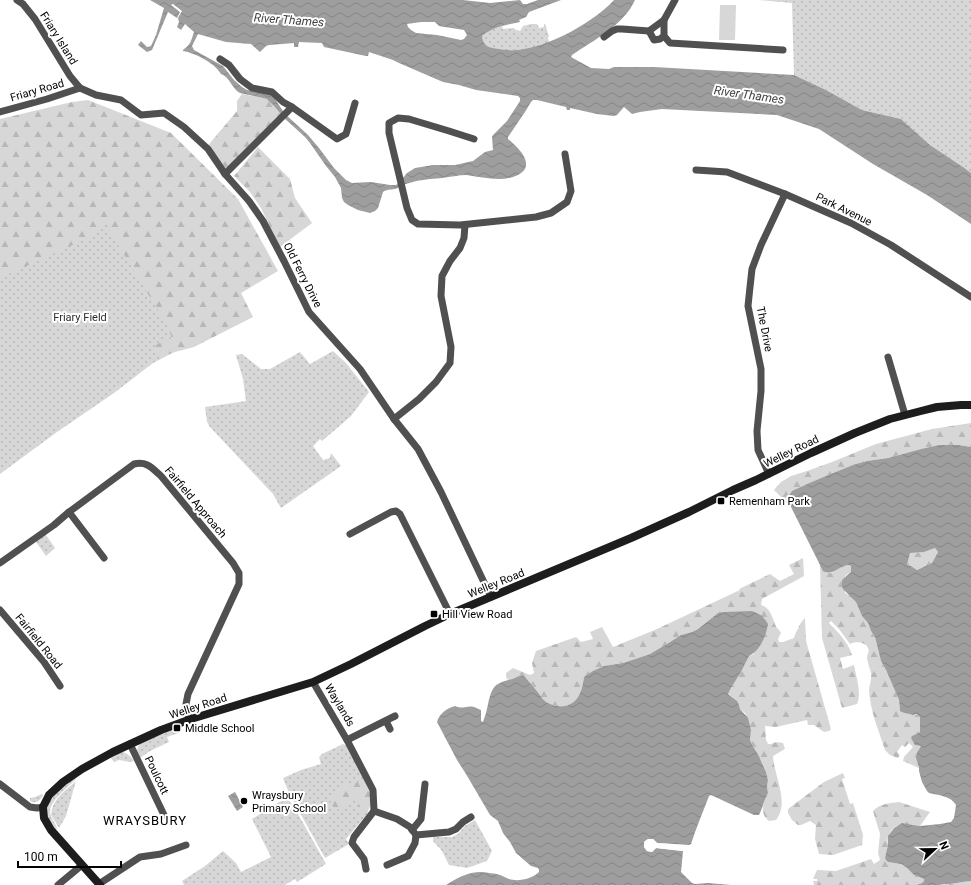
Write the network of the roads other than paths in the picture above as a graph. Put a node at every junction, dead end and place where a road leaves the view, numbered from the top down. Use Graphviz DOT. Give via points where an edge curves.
graph roads {
  1 [pos="17,0"];
  2 [pos="675,0"];
  3 [pos="664,20"];
  4 [pos="649,30"];
  5 [pos="664,36"];
  6 [pos="604,37"];
  7 [pos="783,50"];
  8 [pos="220,59"];
  9 [pos="80,88"];
  10 [pos="355,103"];
  11 [pos="292,107"];
  12 [pos="0,112"];
  13 [pos="474,139"];
  14 [pos="565,154"];
  15 [pos="696,170"];
  16 [pos="225,174"];
  17 [pos="785,194"];
  18 [pos="465,225"];
  19 [pos="971,296"];
  20 [pos="888,357"];
  21 [pos="971,405"];
  22 [pos="905,415"];
  23 [pos="394,418"];
  24 [pos="769,474"];
  25 [pos="69,512"];
  26 [pos="350,534"];
  27 [pos="104,558"];
  28 [pos="0,563"];
  29 [pos="491,597"];
  30 [pos="0,610"];
  31 [pos="450,614"];
  32 [pos="313,682"];
  33 [pos="60,686"];
  34 [pos="395,716"];
  35 [pos="188,720"];
  36 [pos="386,721"];
  37 [pos="390,729"];
  38 [pos="347,740"];
  39 [pos="130,744"];
  40 [pos="0,784"];
  41 [pos="425,784"];
  42 [pos="43,807"];
  43 [pos="374,811"];
  44 [pos="164,815"];
  45 [pos="471,817"];
  46 [pos="414,832"];
  47 [pos="186,845"];
  48 [pos="82,865"];
  49 [pos="387,865"];
  50 [pos="366,869"];
  51 [pos="99,884"];
  52 [pos="58,885"];
  1 -- 9 [label="street, Friary Island" via="35,19"];
  2 -- 3 [label="street"];
  3 -- 4 [label="street"];
  3 -- 5 [label="street"];
  4 -- 5 [label="street" via="654,40"];
  4 -- 6 [label="street" via="622,29 612,31"];
  5 -- 7 [label="street" via="670,43"];
  8 -- 11 [label="street" via="252,88 272,92"];
  9 -- 12 [label="street, Friary Road"];
  9 -- 16 [label="street, Old Ferry Drive" via="96,95 121,100 141,115 164,113 208,149"];
  10 -- 11 [label="street" via="346,134 337,139"];
  11 -- 16 [label="street"];
  13 -- 18 [label="street" via="409,119 398,118 389,124 402,188 412,220 418,224"];
  14 -- 18 [label="street" via="571,191 567,202 552,213"];
  15 -- 17 [label="street, Park Avenue" via="727,172"];
  16 -- 23 [label="street, Old Ferry Drive" via="263,221 309,312 360,369"];
  17 -- 19 [label="street, Park Avenue" via="851,222"];
  17 -- 24 [label="street, The Drive" via="752,269 748,306 761,369 758,450"];
  18 -- 23 [label="street" via="460,248 442,276 441,296 451,347 450,363 436,382"];
  20 -- 22 [label="street"];
  21 -- 22 [label="main road, Welley Road" via="937,407"];
  22 -- 24 [label="main road, Welley Road" via="855,433"];
  23 -- 29 [label="street, Old Ferry Drive" via="418,449"];
  24 -- 29 [label="main road, Welley Road" via="631,538"];
  25 -- 27 [label="street"];
  25 -- 28 [label="street, Fairfield Approach"];
  25 -- 35 [label="street, Fairfield Approach" via="134,464 146,464 161,476 234,563 239,573 239,584 188,694"];
  26 -- 31 [label="street" via="391,512 396,511 400,514"];
  29 -- 31 [label="main road, Welley Road"];
  30 -- 33 [label="street, Fairfield Road" via="44,662"];
  31 -- 32 [label="main road, Welley Road"];
  32 -- 35 [label="main road, Welley Road"];
  32 -- 38 [label="street, Waylands"];
  34 -- 36 [label="street, Waylands"];
  35 -- 39 [label="main road, Welley Road"];
  36 -- 37 [label="street"];
  36 -- 38 [label="street, Waylands"];
  38 -- 43 [label="street, Waylands" via="373,790"];
  39 -- 42 [label="main road, Welley Road" via="63,782 48,795"];
  39 -- 44 [label="street, Poulcott"];
  40 -- 42 [label="street" via="30,807"];
  41 -- 46 [label="street" via="421,819"];
  42 -- 48 [label="main road" via="44,818 51,830"];
  43 -- 46 [label="street" via="397,819"];
  43 -- 50 [label="street" via="352,843 364,859"];
  45 -- 46 [label="street" via="449,832"];
  46 -- 49 [label="street" via="415,844 408,856"];
  47 -- 51 [label="street" via="161,854 140,857"];
  48 -- 51 [label="main road"];
  48 -- 52 [label="street"];
}
